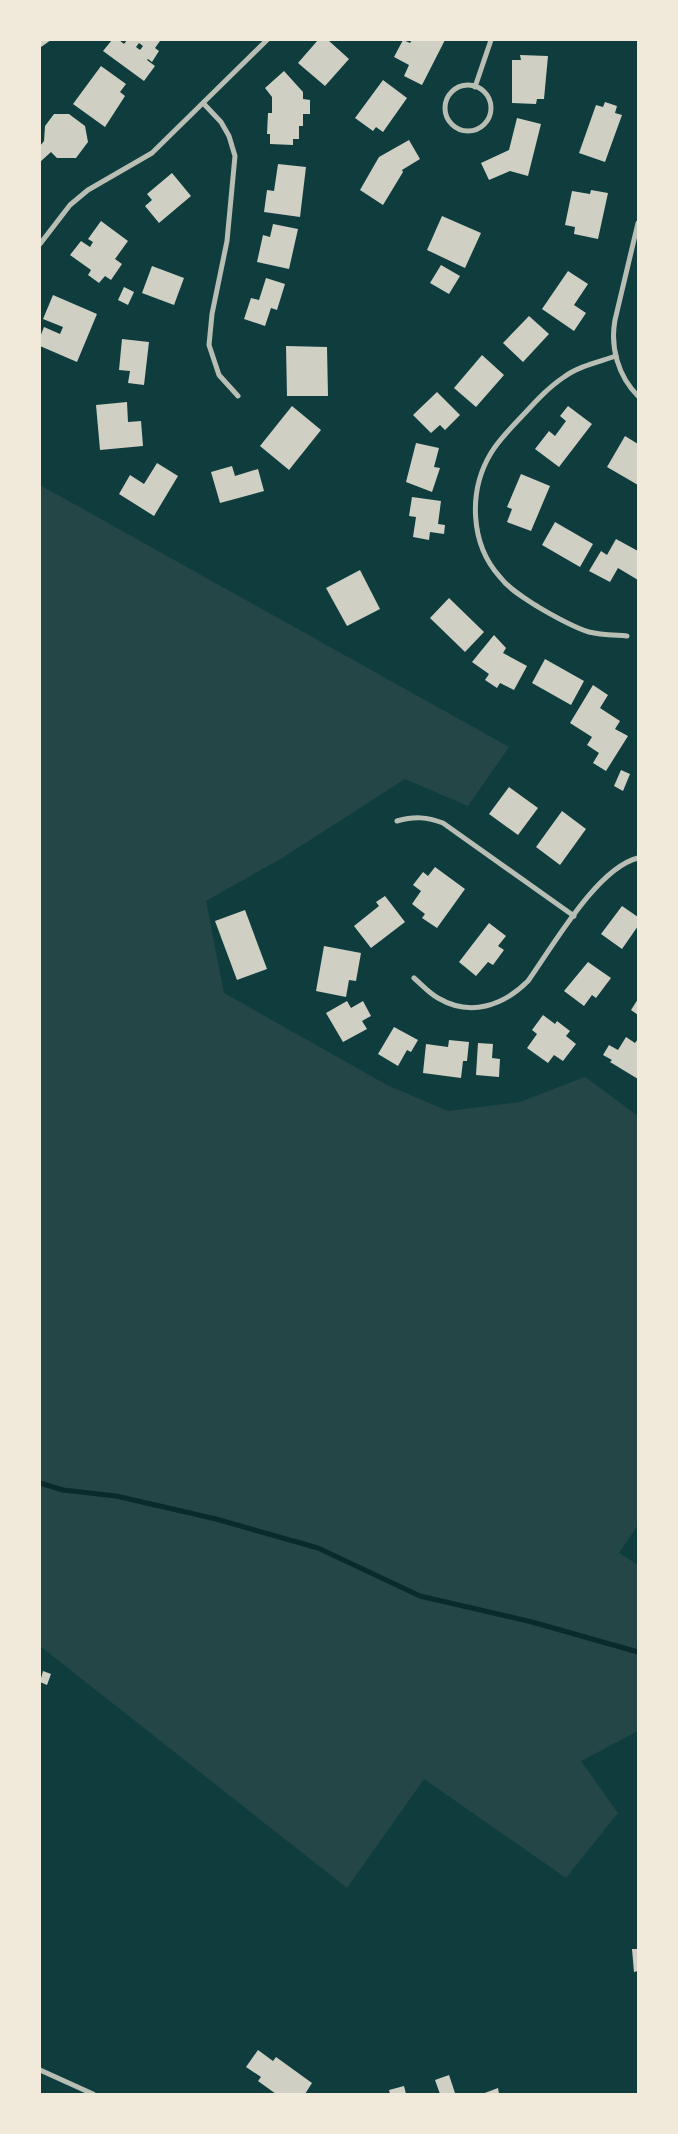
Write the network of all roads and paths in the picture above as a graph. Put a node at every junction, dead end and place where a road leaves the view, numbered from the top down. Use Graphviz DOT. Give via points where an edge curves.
graph roads {
  1 [pos="267,40"];
  2 [pos="491,40"];
  3 [pos="475,87"];
  4 [pos="204,104"];
  5 [pos="638,223"];
  6 [pos="40,244"];
  7 [pos="616,356"];
  8 [pos="238,396"];
  9 [pos="638,396"];
  10 [pos="627,636"];
  11 [pos="397,821"];
  12 [pos="638,858"];
  13 [pos="574,916"];
  14 [pos="414,978"];
  15 [pos="40,2070"];
  16 [pos="93,2094"];
  1 -- 4 [label="street"];
  2 -- 3 [label="street"];
  3 -- 3 [label="street" via="460,86 446,101 445,109 455,128 468,132 484,126 492,114 488,95"];
  4 -- 6 [label="street" via="152,153 88,190 70,205"];
  4 -- 8 [label="street" via="225,129 235,156 227,241 209,345 219,375"];
  5 -- 7 [label="street" via="614,322"];
  7 -- 9 [label="street" via="623,378"];
  7 -- 10 [label="street" via="564,376 543,393 506,433 490,455 479,481 475,520 487,559 499,577 521,596 560,620 591,632"];
  11 -- 13 [label="street" via="428,817 443,823"];
  12 -- 13 [label="street" via="616,867 600,881"];
  13 -- 14 [label="street" via="528,981 518,992 496,1004 471,1009 457,1006 438,998"];
  15 -- 16 [label="street"];
}
